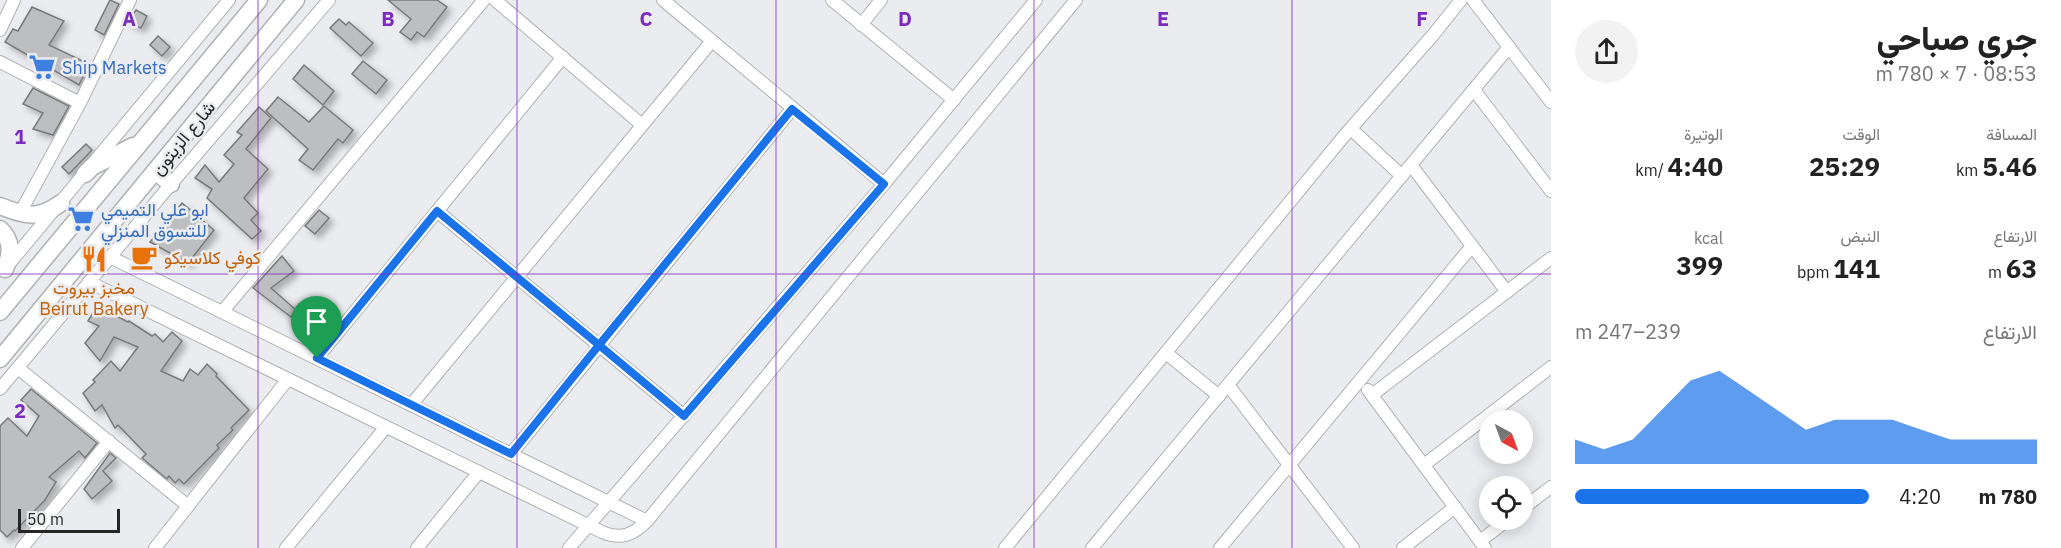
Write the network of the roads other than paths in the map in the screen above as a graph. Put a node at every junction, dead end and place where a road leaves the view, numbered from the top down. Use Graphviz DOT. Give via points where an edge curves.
graph roads {
  1 [pos="14,0"];
  2 [pos="130,0"];
  3 [pos="229,0"];
  4 [pos="296,0"];
  5 [pos="329,0"];
  6 [pos="484,0"];
  7 [pos="495,0"];
  8 [pos="663,0"];
  9 [pos="832,0"];
  10 [pos="881,0"];
  11 [pos="1036,0"];
  12 [pos="1076,0"];
  13 [pos="1461,0"];
  14 [pos="1473,0"];
  15 [pos="255,5"];
  16 [pos="861,25"];
  17 [pos="272,29"];
  18 [pos="0,30"];
  19 [pos="712,41"];
  20 [pos="1509,47"];
  21 [pos="563,57"];
  22 [pos="0,62"];
  23 [pos="1474,90"];
  24 [pos="954,100"];
  25 [pos="1551,102"];
  26 [pos="80,104"];
  27 [pos="792,109"];
  28 [pos="642,124"];
  29 [pos="1351,129"];
  30 [pos="150,132"];
  31 [pos="1411,165"];
  32 [pos="156,171"];
  33 [pos="85,174"];
  34 [pos="1402,176"];
  35 [pos="171,184"];
  36 [pos="884,184"];
  37 [pos="1551,191"];
  38 [pos="61,202"];
  39 [pos="0,206"];
  40 [pos="437,211"];
  41 [pos="20,213"];
  42 [pos="0,227"];
  43 [pos="1472,246"];
  44 [pos="110,257"];
  45 [pos="1551,258"];
  46 [pos="2,272"];
  47 [pos="516,277"];
  48 [pos="89,282"];
  49 [pos="1507,292"];
  50 [pos="0,312"];
  51 [pos="222,312"];
  52 [pos="599,345"];
  53 [pos="1166,353"];
  54 [pos="317,358"];
  55 [pos="0,359"];
  56 [pos="1551,367"];
  57 [pos="18,368"];
  58 [pos="288,379"];
  59 [pos="1361,380"];
  60 [pos="1228,385"];
  61 [pos="0,389"];
  62 [pos="1219,396"];
  63 [pos="1372,396"];
  64 [pos="411,405"];
  65 [pos="684,416"];
  66 [pos="386,427"];
  67 [pos="109,441"];
  68 [pos="511,454"];
  69 [pos="1290,465"];
  70 [pos="1424,465"];
  71 [pos="479,472"];
  72 [pos="1551,487"];
  73 [pos="608,501"];
  74 [pos="1533,501"];
  75 [pos="188,506"];
  76 [pos="1455,507"];
  77 [pos="647,521"];
  78 [pos="588,525"];
  79 [pos="1498,530"];
  80 [pos="1345,545"];
  81 [pos="1483,545"];
  82 [pos="22,548"];
  83 [pos="155,548"];
  84 [pos="286,548"];
  85 [pos="417,548"];
  86 [pos="569,548"];
  87 [pos="1005,548"];
  88 [pos="1092,548"];
  89 [pos="1220,548"];
  90 [pos="1403,548"];
  1 -- 18 [label="street"];
  2 -- 26 [label="street"];
  3 -- 33 [label="street"];
  4 -- 17 [label="main road, شارع الزيتون"];
  5 -- 35 [label="street"];
  6 -- 51 [label="street"];
  7 -- 21 [label="street"];
  8 -- 19 [label="street"];
  9 -- 16 [label="street"];
  10 -- 16 [label="street"];
  11 -- 24 [label="street"];
  12 -- 77 [label="street"];
  13 -- 29 [label="street"];
  14 -- 20 [label="street"];
  15 -- 17 [label="main road" via="270,15"];
  15 -- 30 [label="main road, شارع الزيتون"];
  16 -- 24 [label="street"];
  17 -- 32 [label="main road, شارع الزيتون"];
  19 -- 27 [label="street"];
  19 -- 28 [label="street"];
  20 -- 23 [label="street"];
  20 -- 25 [label="street"];
  21 -- 28 [label="street"];
  21 -- 40 [label="street"];
  22 -- 26 [label="street"];
  23 -- 31 [label="street"];
  23 -- 37 [label="street"];
  24 -- 36 [label="street"];
  26 -- 41 [label="street"];
  27 -- 36 [label="street"];
  27 -- 52 [label="street"];
  28 -- 47 [label="street"];
  29 -- 34 [label="street"];
  29 -- 53 [label="street"];
  30 -- 33 [label="main road"];
  30 -- 50 [label="main road, شارع الزيتون"];
  31 -- 34 [label="street"];
  31 -- 43 [label="street"];
  32 -- 35 [label="main road"];
  32 -- 55 [label="main road, شارع الزيتون"];
  33 -- 38 [label="street"];
  34 -- 60 [label="street"];
  35 -- 44 [label="street"];
  36 -- 65 [label="street"];
  38 -- 41 [label="main road" via="44,213"];
  38 -- 46 [label="street"];
  39 -- 41 [label="main road"];
  39 -- 42 [label="main road" via="10,216"];
  40 -- 47 [label="street"];
  40 -- 54 [label="street"];
  42 -- 46 [label="main road" via="10,247"];
  43 -- 49 [label="street"];
  43 -- 59 [label="street"];
  44 -- 48 [label="street"];
  44 -- 51 [label="street"];
  45 -- 49 [label="street"];
  47 -- 52 [label="street"];
  47 -- 64 [label="street"];
  48 -- 57 [label="street"];
  48 -- 58 [label="street"];
  49 -- 63 [label="street"];
  51 -- 54 [label="street"];
  52 -- 65 [label="street"];
  52 -- 68 [label="street"];
  53 -- 62 [label="street"];
  53 -- 87 [label="street"];
  54 -- 64 [label="street"];
  56 -- 70 [label="street"];
  57 -- 61 [label="street"];
  57 -- 67 [label="street"];
  58 -- 66 [label="street"];
  58 -- 75 [label="street"];
  59 -- 63 [label="street"];
  59 -- 69 [label="street"];
  60 -- 62 [label="street"];
  60 -- 69 [label="street"];
  62 -- 88 [label="street"];
  63 -- 70 [label="street"];
  64 -- 68 [label="street"];
  65 -- 73 [label="street"];
  66 -- 71 [label="street"];
  66 -- 84 [label="street"];
  67 -- 75 [label="street"];
  67 -- 82 [label="street"];
  68 -- 73 [label="street"];
  69 -- 80 [label="street"];
  69 -- 89 [label="street"];
  70 -- 76 [label="street"];
  71 -- 78 [label="street"];
  71 -- 85 [label="street"];
  72 -- 74 [label="street"];
  73 -- 77 [label="street"];
  73 -- 78 [label="street"];
  75 -- 83 [label="street"];
  76 -- 81 [label="street"];
  76 -- 90 [label="street"];
  77 -- 78 [label="street" via="628,536 612,536"];
  78 -- 86 [label="street"];
  79 -- 81 [label="street"];
}
